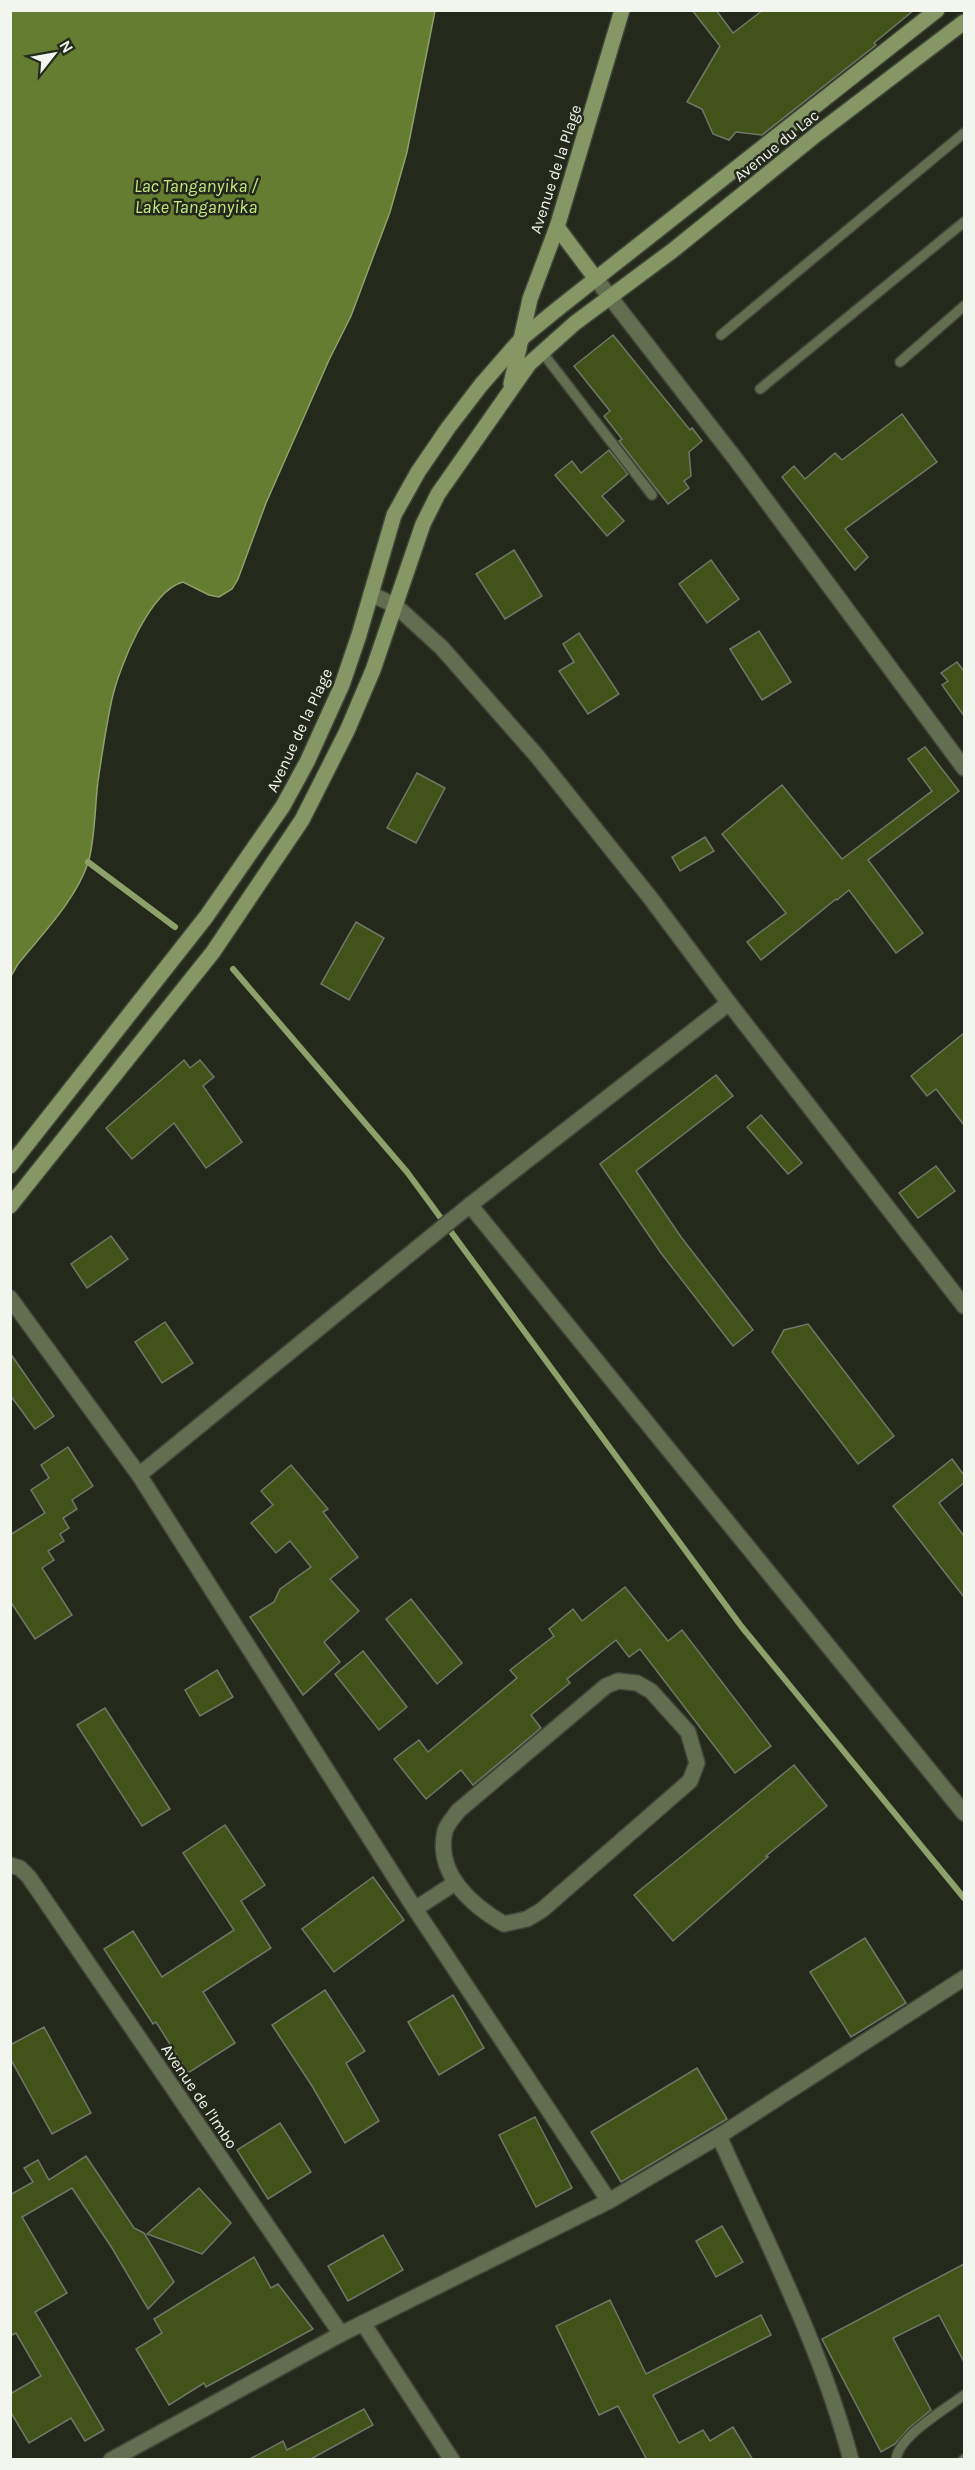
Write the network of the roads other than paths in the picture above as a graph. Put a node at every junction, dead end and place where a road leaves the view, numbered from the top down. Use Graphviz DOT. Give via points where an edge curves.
graph roads {
  1 [pos="622,10"];
  2 [pos="937,10"];
  3 [pos="964,22"];
  4 [pos="964,133"];
  5 [pos="964,222"];
  6 [pos="557,226"];
  7 [pos="596,279"];
  8 [pos="611,299"];
  9 [pos="964,306"];
  10 [pos="721,335"];
  11 [pos="522,338"];
  12 [pos="542,352"];
  13 [pos="900,362"];
  14 [pos="760,388"];
  15 [pos="510,391"];
  16 [pos="652,495"];
  17 [pos="371,594"];
  18 [pos="396,606"];
  19 [pos="964,768"];
  20 [pos="729,1003"];
  21 [pos="10,1166"];
  22 [pos="470,1205"];
  23 [pos="10,1206"];
  24 [pos="10,1298"];
  25 [pos="964,1306"];
  26 [pos="139,1475"];
  27 [pos="964,1813"];
  28 [pos="10,1865"];
  29 [pos="455,1883"];
  30 [pos="415,1909"];
  31 [pos="964,1978"];
  32 [pos="719,2136"];
  33 [pos="609,2201"];
  34 [pos="363,2323"];
  35 [pos="341,2334"];
  36 [pos="964,2395"];
  37 [pos="111,2460"];
  38 [pos="452,2460"];
  39 [pos="851,2460"];
  40 [pos="896,2460"];
  1 -- 6 [label="main road, Avenue de la Plage"];
  2 -- 7 [label="main road, Avenue du Lac"];
  3 -- 8 [label="main road, Avenue du Lac"];
  4 -- 10 [label="lane"];
  5 -- 14 [label="lane"];
  6 -- 7 [label="main road"];
  6 -- 11 [label="main road, Avenue de la Plage" via="530,299"];
  7 -- 8 [label="street"];
  7 -- 11 [label="main road, Avenue de la Plage"];
  8 -- 12 [label="main road, Avenue de la Plage"];
  8 -- 19 [label="street" via="737,461"];
  9 -- 13 [label="lane"];
  11 -- 15 [label="main road, Avenue de la Plage"];
  11 -- 17 [label="main road, Avenue de la Plage" via="448,428 418,472 394,515"];
  12 -- 15 [label="main road, Avenue de la Plage"];
  12 -- 16 [label="lane"];
  15 -- 18 [label="main road, Avenue de la Plage" via="438,494 423,524"];
  17 -- 18 [label="street"];
  17 -- 21 [label="main road, Avenue de la Plage" via="342,685 284,806 206,917"];
  18 -- 20 [label="street" via="442,648 537,756"];
  18 -- 23 [label="main road, Avenue de la Plage" via="347,731 302,820 208,960"];
  20 -- 22 [label="street"];
  20 -- 25 [label="street"];
  22 -- 26 [label="street"];
  22 -- 27 [label="street"];
  24 -- 26 [label="street"];
  26 -- 30 [label="street"];
  28 -- 35 [label="street, Avenue de l'Imbo" via="29,1877"];
  29 -- 29 [label="street" via="482,1911 504,1924 527,1919 542,1910 690,1781 697,1763 688,1732 651,1691 637,1683 618,1681 606,1686 458,1811 446,1829 444,1857"];
  29 -- 30 [label="street"];
  30 -- 33 [label="street"];
  31 -- 32 [label="street"];
  32 -- 33 [label="street"];
  32 -- 39 [label="street" via="817,2353"];
  33 -- 34 [label="street"];
  34 -- 35 [label="street"];
  34 -- 38 [label="street"];
  35 -- 37 [label="street"];
  36 -- 40 [label="lane" via="911,2434 896,2453"];
}
